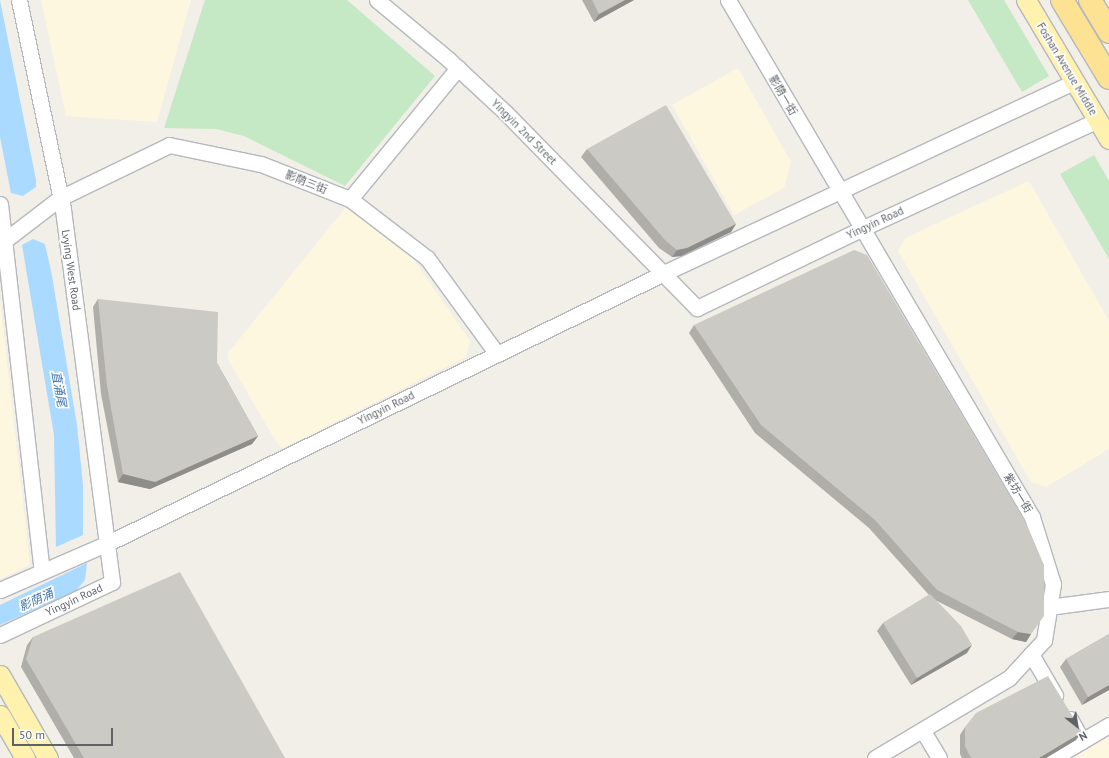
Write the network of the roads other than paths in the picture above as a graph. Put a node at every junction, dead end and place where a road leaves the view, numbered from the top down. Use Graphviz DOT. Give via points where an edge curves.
graph roads {
  1 [pos="19,0"];
  2 [pos="377,0"];
  3 [pos="728,0"];
  4 [pos="1026,0"];
  5 [pos="1062,0"];
  6 [pos="1090,0"];
  7 [pos="1109,32"];
  8 [pos="458,68"];
  9 [pos="1109,78"];
  10 [pos="1075,82"];
  11 [pos="1098,120"];
  12 [pos="1109,139"];
  13 [pos="838,190"];
  14 [pos="60,198"];
  15 [pos="350,199"];
  16 [pos="0,204"];
  17 [pos="862,229"];
  18 [pos="3,243"];
  19 [pos="664,273"];
  20 [pos="498,354"];
  21 [pos="108,543"];
  22 [pos="42,572"];
  23 [pos="0,590"];
  24 [pos="1109,599"];
  25 [pos="1049,607"];
  26 [pos="0,635"];
  27 [pos="1031,654"];
  28 [pos="0,674"];
  29 [pos="0,716"];
  30 [pos="1109,725"];
  31 [pos="923,731"];
  32 [pos="1082,741"];
  33 [pos="25,758"];
  34 [pos="48,758"];
  35 [pos="875,758"];
  36 [pos="939,758"];
  37 [pos="1053,758"];
  1 -- 14 [label="street, Lvying West Road"];
  2 -- 8 [label="street, Yingyin 2nd Street"];
  3 -- 13 [label="street, 影荫一街"];
  4 -- 10 [label="main road, Foshan Avenue Middle"];
  5 -- 9 [label="highway"];
  6 -- 7 [label="highway"];
  8 -- 15 [label="street"];
  8 -- 19 [label="street, Yingyin 2nd Street"];
  10 -- 11 [label="main road, Foshan Avenue Middle"];
  10 -- 13 [label="street, Yingyin Road"];
  11 -- 12 [label="main road, Foshan Avenue Middle"];
  11 -- 17 [label="street, Yingyin Road"];
  13 -- 17 [label="street, 影荫一街"];
  13 -- 19 [label="street, Yingyin Road"];
  14 -- 15 [label="street, 影荫三街" via="169,146 261,164"];
  14 -- 18 [label="street, 影荫三街"];
  14 -- 21 [label="street, Lvying West Road"];
  15 -- 20 [label="street, 影荫三街" via="428,258"];
  16 -- 18 [label="street"];
  17 -- 19 [label="street, Yingyin Road" via="697,308"];
  17 -- 25 [label="street, 紫坊一街" via="1032,517 1053,584"];
  18 -- 22 [label="street"];
  19 -- 20 [label="street, Yingyin Road"];
  20 -- 21 [label="street, Yingyin Road"];
  21 -- 22 [label="street, Yingyin Road"];
  21 -- 26 [label="street, Yingyin Road" via="112,582"];
  22 -- 23 [label="street, Yingyin Road"];
  24 -- 25 [label="street"];
  25 -- 27 [label="street, 紫坊一街" via="1044,640"];
  27 -- 31 [label="street, 紫坊一街" via="1009,678"];
  27 -- 32 [label="street"];
  28 -- 34 [label="main road"];
  29 -- 33 [label="main road"];
  30 -- 32 [label="street"];
  31 -- 35 [label="street, 紫坊一街"];
  31 -- 36 [label="street"];
  32 -- 37 [label="street"];
}
